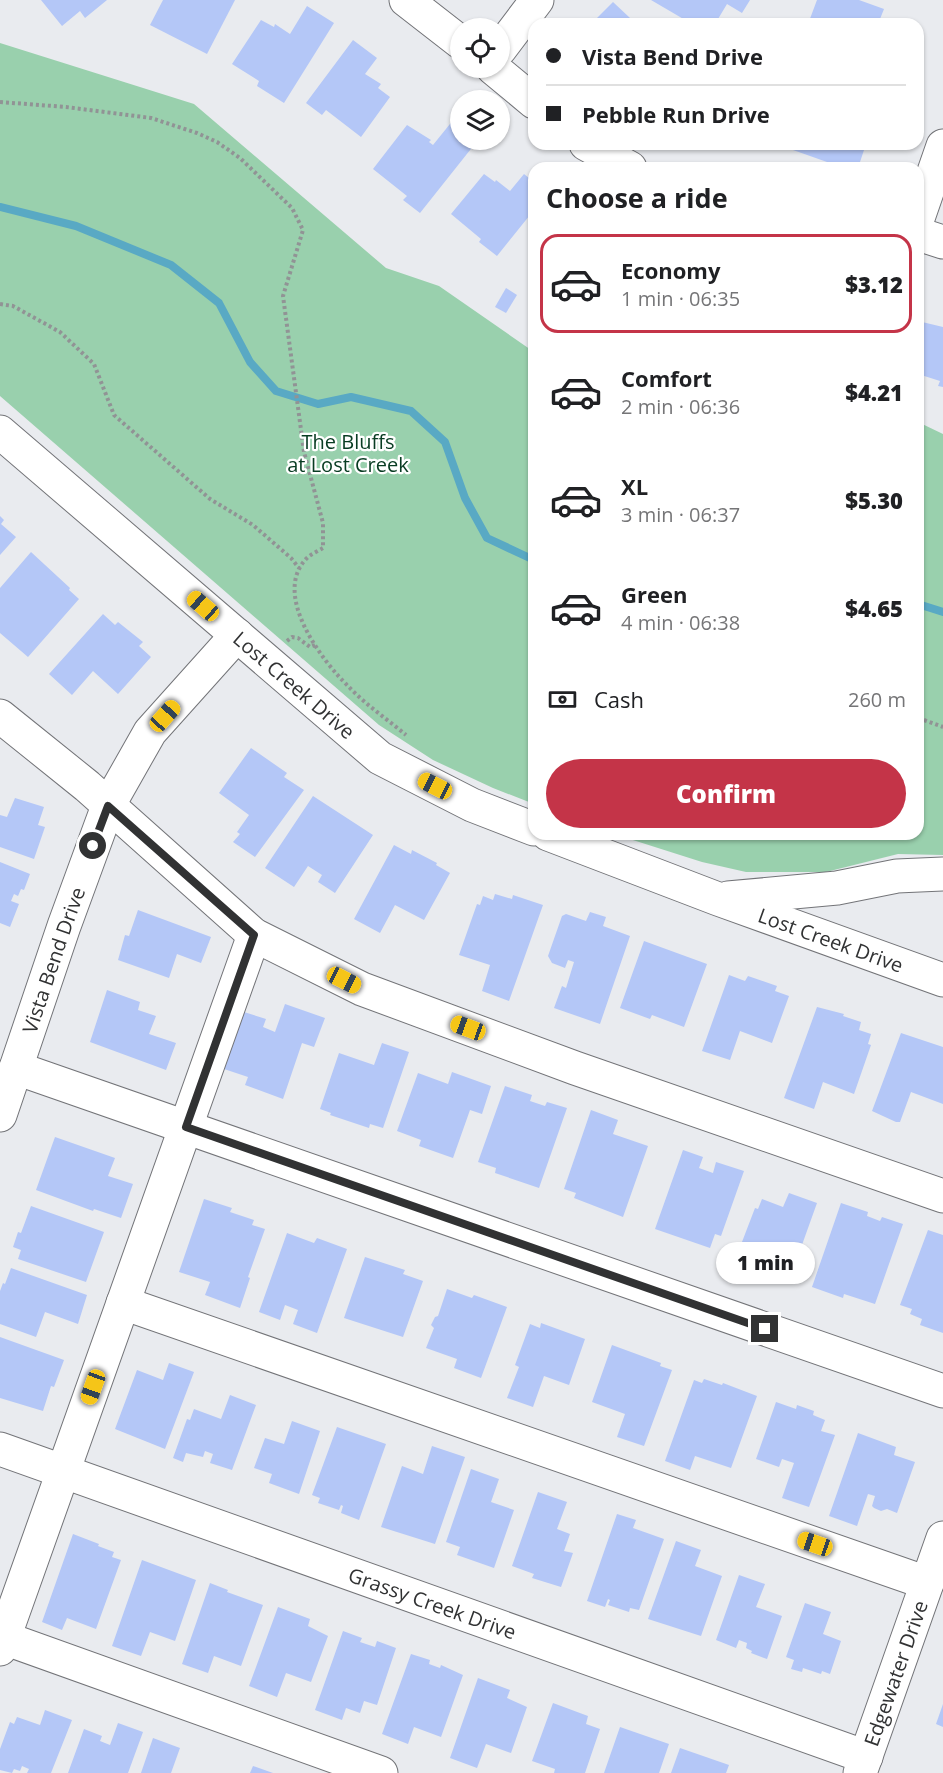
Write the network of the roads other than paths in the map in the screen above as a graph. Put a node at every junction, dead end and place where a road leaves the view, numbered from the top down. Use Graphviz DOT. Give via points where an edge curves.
graph roads {
  1 [pos="406,0"];
  2 [pos="537,0"];
  3 [pos="450,34"];
  4 [pos="510,36"];
  5 [pos="505,78"];
  6 [pos="528,97"];
  7 [pos="943,146"];
  8 [pos="597,150"];
  9 [pos="619,162"];
  10 [pos="924,201"];
  11 [pos="924,236"];
  12 [pos="943,242"];
  13 [pos="0,432"];
  14 [pos="237,635"];
  15 [pos="0,716"];
  16 [pos="108,806"];
  17 [pos="528,827"];
  18 [pos="564,840"];
  19 [pos="943,874"];
  20 [pos="718,899"];
  21 [pos="254,935"];
  22 [pos="943,980"];
  23 [pos="16,1068"];
  24 [pos="0,1115"];
  25 [pos="186,1127"];
  26 [pos="943,1196"];
  27 [pos="123,1303"];
  28 [pos="943,1391"];
  29 [pos="0,1449"];
  30 [pos="63,1471"];
  31 [pos="943,1538"];
  32 [pos="927,1583"];
  33 [pos="2,1643"];
  34 [pos="863,1765"];
  35 [pos="381,1773"];
  1 -- 3 [label="street"];
  2 -- 4 [label="street"];
  5 -- 6 [label="street"];
  7 -- 10 [label="street"];
  8 -- 9 [label="street"];
  11 -- 12 [label="street"];
  13 -- 14 [label="street, Lost Creek Drive"];
  14 -- 16 [label="street, Vista Bend Drive" via="150,732"];
  14 -- 17 [label="street, Lost Creek Drive" via="380,758 472,805"];
  15 -- 16 [label="street"];
  16 -- 21 [label="street"];
  16 -- 23 [label="street, Vista Bend Drive"];
  18 -- 20 [label="street, Lost Creek Drive"];
  19 -- 20 [label="street, Lost Creek Drive" via="897,876 837,888"];
  20 -- 22 [label="street, Lost Creek Drive"];
  21 -- 25 [label="street"];
  21 -- 26 [label="street" via="362,988 575,1068"];
  23 -- 24 [label="street, Vista Bend Drive"];
  23 -- 25 [label="street"];
  25 -- 27 [label="street"];
  25 -- 28 [label="street"];
  27 -- 30 [label="street"];
  27 -- 32 [label="street"];
  29 -- 30 [label="street, Grassy Creek Drive"];
  30 -- 33 [label="street"];
  30 -- 34 [label="street, Grassy Creek Drive"];
  31 -- 32 [label="street, Edgewater Drive"];
  32 -- 34 [label="street, Edgewater Drive"];
  33 -- 35 [label="street"];
}
